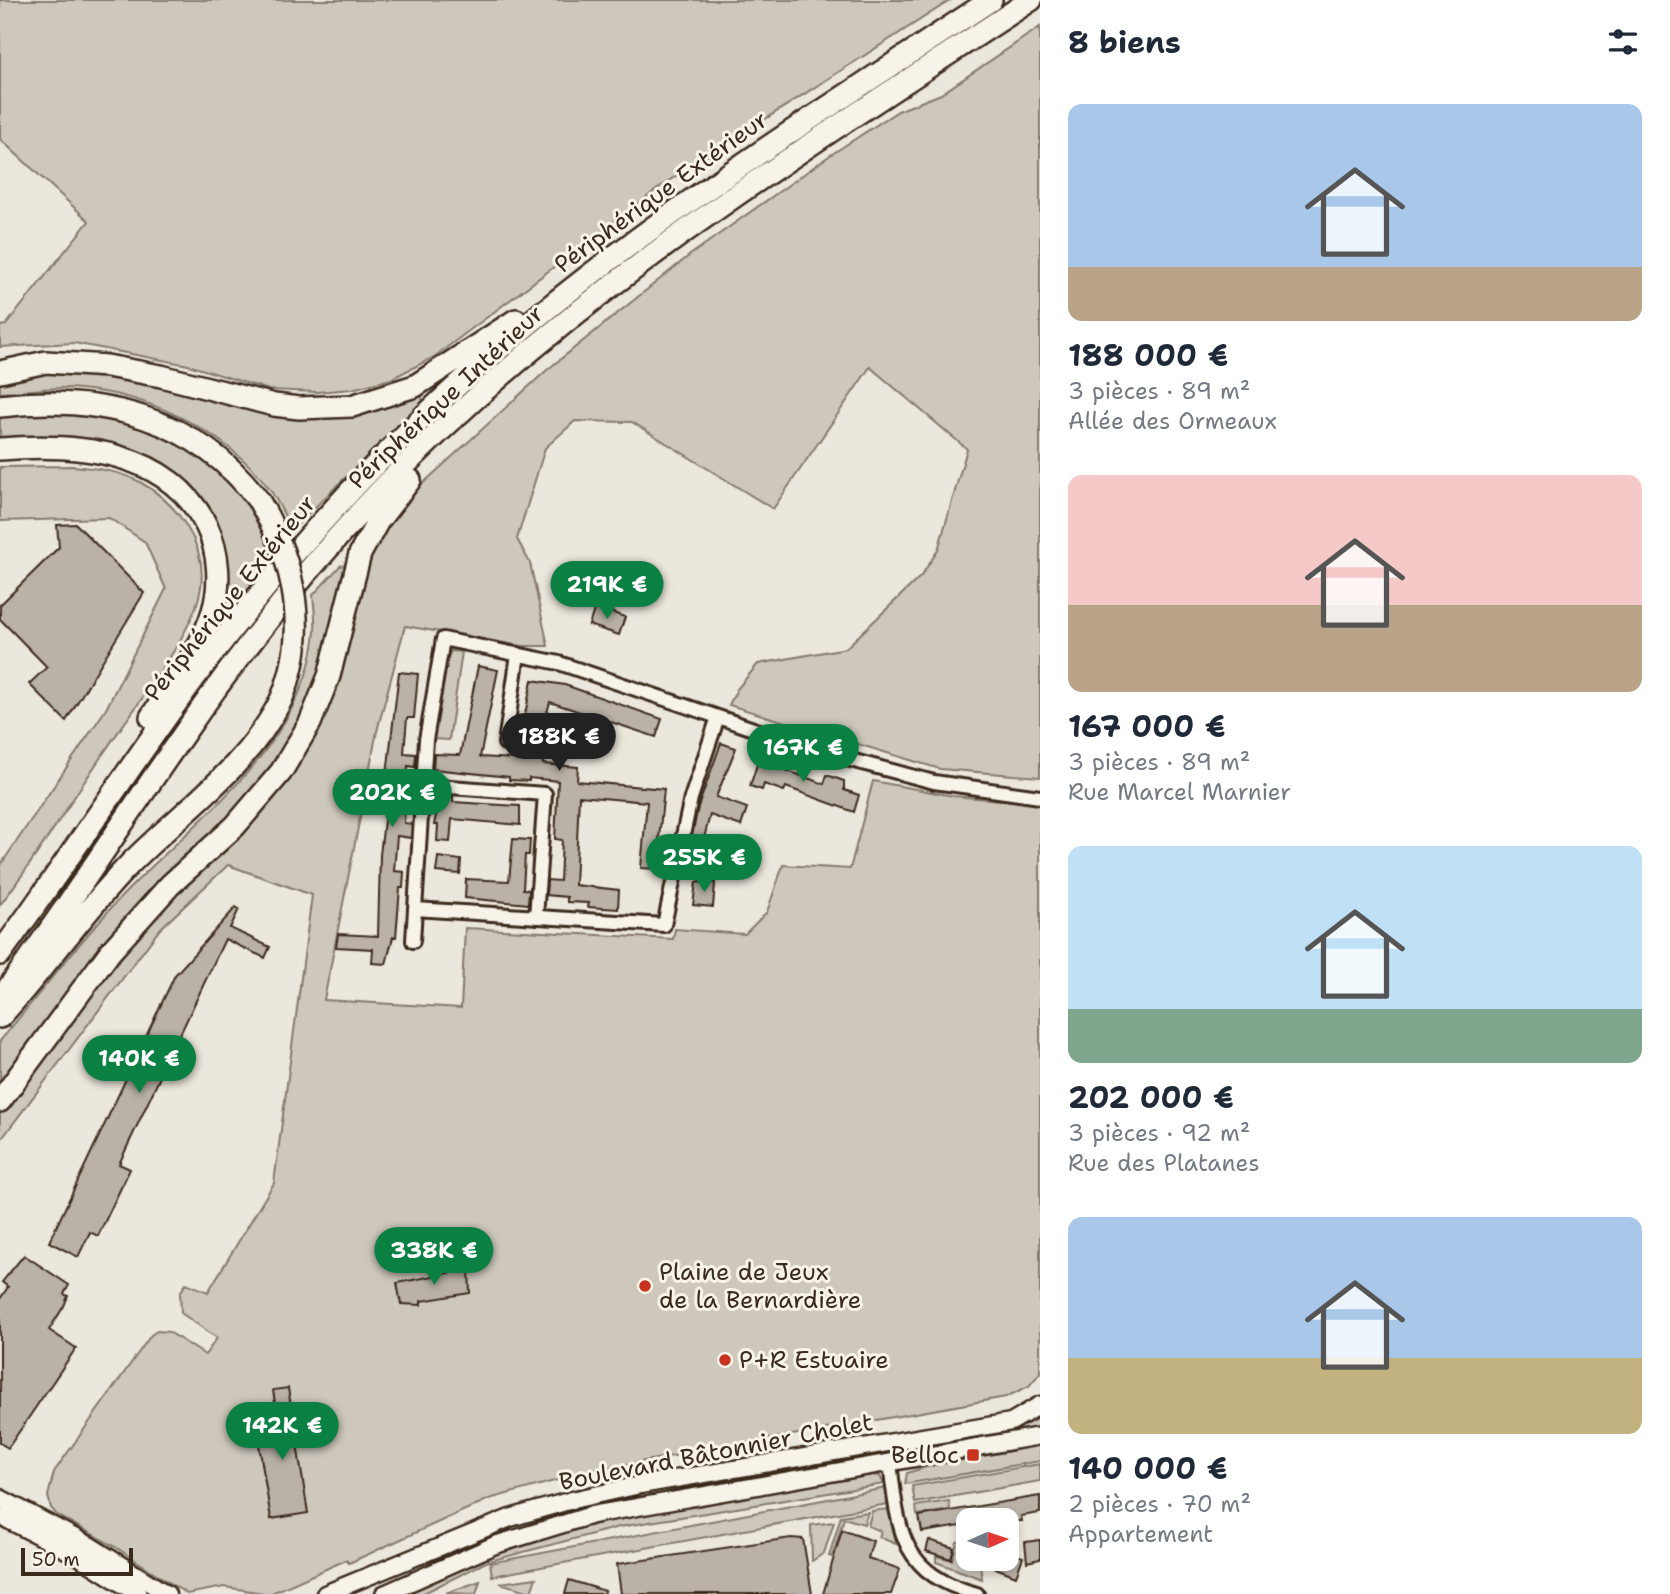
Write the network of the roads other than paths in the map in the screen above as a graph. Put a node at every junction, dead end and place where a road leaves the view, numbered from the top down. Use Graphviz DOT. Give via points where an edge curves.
graph roads {
  1 [pos="991,0"];
  2 [pos="1031,0"];
  3 [pos="535,317"];
  4 [pos="535,346"];
  5 [pos="46,362"];
  6 [pos="0,364"];
  7 [pos="0,372"];
  8 [pos="0,406"];
  9 [pos="0,450"];
  10 [pos="518,654"];
  11 [pos="718,717"];
  12 [pos="505,743"];
  13 [pos="423,785"];
  14 [pos="1040,797"];
  15 [pos="84,835"];
  16 [pos="415,909"];
  17 [pos="536,917"];
  18 [pos="413,941"];
  19 [pos="0,954"];
  20 [pos="0,999"];
  21 [pos="0,1017"];
  22 [pos="0,1101"];
  23 [pos="1040,1405"];
  24 [pos="1040,1436"];
  25 [pos="890,1462"];
  26 [pos="0,1498"];
  27 [pos="17,1505"];
  28 [pos="0,1514"];
  29 [pos="961,1592"];
  30 [pos="138,1594"];
  31 [pos="167,1594"];
  32 [pos="325,1594"];
  33 [pos="384,1594"];
  34 [pos="977,1594"];
  1 -- 3 [label="highway, Périphérique Extérieur" via="675,211"];
  2 -- 4 [label="highway, Périphérique Intérieur" via="688,228"];
  3 -- 5 [label="highway" via="513,320 415,386 352,406 286,406 107,366"];
  3 -- 15 [label="highway, Périphérique Extérieur" via="422,418 302,544 208,660"];
  4 -- 20 [label="highway, Périphérique Intérieur" via="380,492 263,626"];
  4 -- 22 [label="highway" via="532,365 427,463 378,521 360,554 328,676 310,723 281,772 235,826 170,885 110,952"];
  5 -- 6 [label="highway"];
  5 -- 7 [label="highway"];
  8 -- 21 [label="highway, bridge" via="82,402 161,422 205,445 259,501 286,558 294,594 296,641 281,700 241,760 127,867"];
  9 -- 15 [label="highway" via="101,452 144,465 168,479 190,501 214,545 218,583 213,614 85,818"];
  10 -- 11 [label="street" via="559,663"];
  10 -- 12 [label="street"];
  10 -- 13 [label="street" via="443,639"];
  11 -- 14 [label="street" via="934,782"];
  11 -- 17 [label="street" via="691,798 664,925"];
  13 -- 16 [label="street"];
  13 -- 17 [label="street" via="544,794"];
  15 -- 19 [label="highway, Périphérique Extérieur"];
  16 -- 17 [label="street"];
  16 -- 18 [label="street"];
  23 -- 32 [label="street, Boulevard Bâtonnier Cholet" via="1011,1422 572,1500 509,1518"];
  24 -- 25 [label="street, Boulevard Bâtonnier Cholet"];
  25 -- 29 [label="street" via="904,1537 914,1560 928,1574"];
  25 -- 33 [label="street, Boulevard Bâtonnier Cholet" via="592,1515 495,1545"];
  26 -- 27 [label="street"];
  27 -- 28 [label="street"];
  27 -- 31 [label="street"];
  28 -- 30 [label="street"];
  29 -- 34 [label="street"];
}
